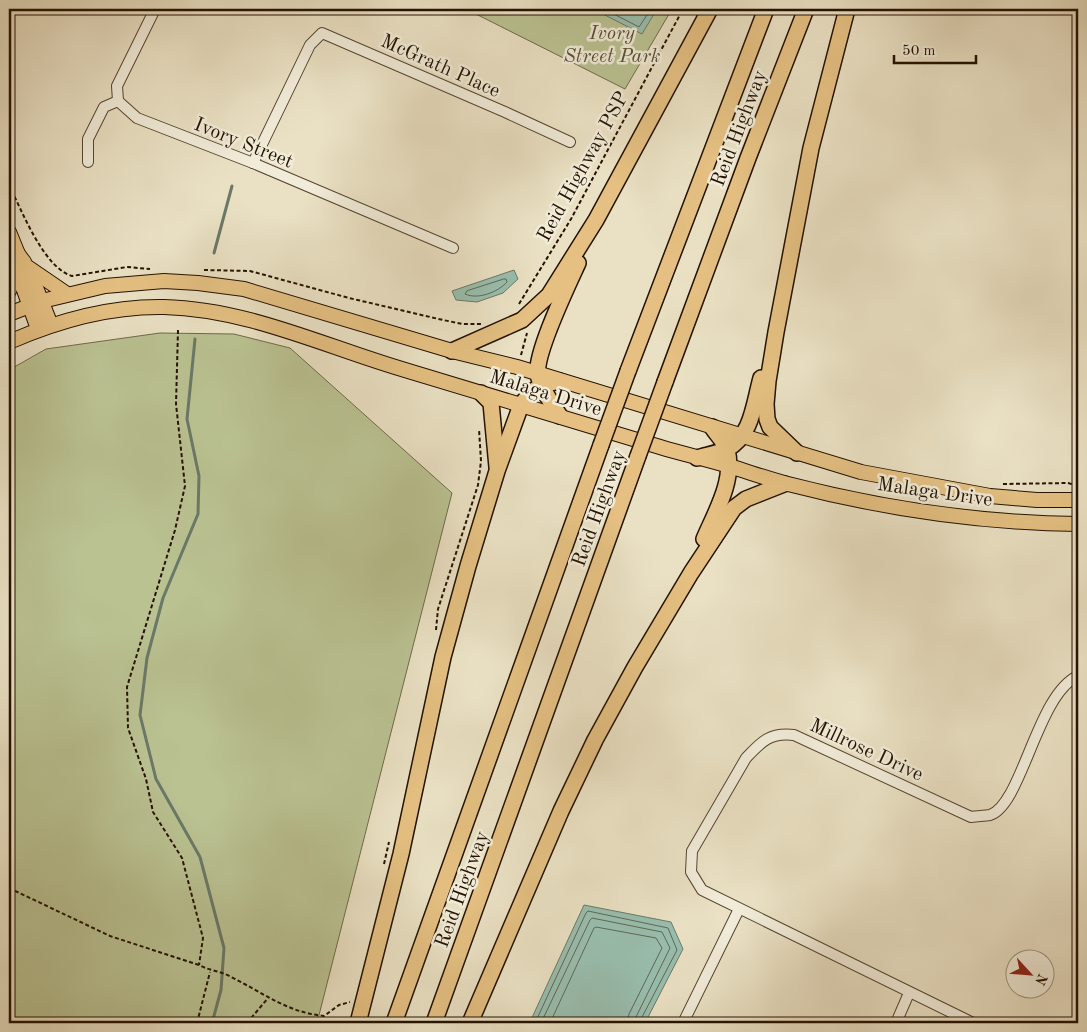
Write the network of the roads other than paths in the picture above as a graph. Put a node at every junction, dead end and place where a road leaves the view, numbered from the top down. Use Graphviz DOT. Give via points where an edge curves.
graph roads {
  1 [pos="155,9"];
  2 [pos="710,9"];
  3 [pos="766,9"];
  4 [pos="806,9"];
  5 [pos="847,9"];
  6 [pos="118,101"];
  7 [pos="570,142"];
  8 [pos="88,162"];
  9 [pos="253,163"];
  10 [pos="596,220"];
  11 [pos="9,232"];
  12 [pos="453,248"];
  13 [pos="21,268"];
  14 [pos="9,291"];
  15 [pos="67,294"];
  16 [pos="42,301"];
  17 [pos="29,306"];
  18 [pos="9,314"];
  19 [pos="44,327"];
  20 [pos="776,332"];
  21 [pos="9,342"];
  22 [pos="452,351"];
  23 [pos="540,380"];
  24 [pos="559,381"];
  25 [pos="481,392"];
  26 [pos="514,403"];
  27 [pos="560,416"];
  28 [pos="712,428"];
  29 [pos="743,436"];
  30 [pos="727,449"];
  31 [pos="797,453"];
  32 [pos="697,458"];
  33 [pos="728,466"];
  34 [pos="497,471"];
  35 [pos="784,484"];
  36 [pos="1078,500"];
  37 [pos="1078,524"];
  38 [pos="690,573"];
  39 [pos="1078,676"];
  40 [pos="739,909"];
  41 [pos="909,993"];
  42 [pos="358,1023"];
  43 [pos="394,1023"];
  44 [pos="434,1023"];
  45 [pos="470,1023"];
  46 [pos="683,1023"];
  47 [pos="896,1023"];
  48 [pos="973,1023"];
  1 -- 6 [label="street" via="117,86"];
  2 -- 10 [label="highway"];
  3 -- 43 [label="highway, Reid Highway, bridge" via="628,371"];
  4 -- 44 [label="highway, Reid Highway, bridge" via="665,382"];
  5 -- 20 [label="highway" via="811,148"];
  6 -- 8 [label="street" via="104,107 88,139"];
  6 -- 9 [label="street, Ivory Street" via="137,118"];
  7 -- 9 [label="street, McGrath Place" via="322,33 310,45"];
  9 -- 12 [label="street, Ivory Street"];
  10 -- 22 [label="highway" via="549,295 522,320"];
  10 -- 23 [label="highway" via="544,342 539,357"];
  11 -- 13 [label="main road"];
  13 -- 14 [label="main road"];
  13 -- 15 [label="main road"];
  13 -- 16 [label="main road"];
  13 -- 17 [label="main road"];
  15 -- 16 [label="main road, Malaga Drive"];
  15 -- 22 [label="main road, Malaga Drive" via="105,286 164,281 244,289"];
  16 -- 17 [label="main road, Malaga Drive"];
  16 -- 19 [label="main road"];
  17 -- 18 [label="main road, Malaga Drive"];
  17 -- 19 [label="main road"];
  19 -- 21 [label="main road, Malaga Drive"];
  19 -- 25 [label="main road, Malaga Drive" via="104,312 163,307 194,310 233,316 276,328"];
  20 -- 29 [label="highway"];
  20 -- 31 [label="highway" via="768,381 767,419"];
  22 -- 23 [label="main road, Malaga Drive" via="517,367"];
  23 -- 24 [label="highway"];
  23 -- 26 [label="highway" via="531,392"];
  23 -- 27 [label="highway"];
  24 -- 28 [label="main road, Malaga Drive"];
  25 -- 26 [label="main road, Malaga Drive"];
  25 -- 34 [label="highway" via="491,403"];
  26 -- 27 [label="main road, Malaga Drive"];
  26 -- 34 [label="highway"];
  27 -- 32 [label="main road, Malaga Drive"];
  28 -- 29 [label="main road, Malaga Drive"];
  28 -- 30 [label="highway"];
  29 -- 30 [label="highway"];
  29 -- 31 [label="main road, Malaga Drive"];
  30 -- 32 [label="highway"];
  30 -- 33 [label="highway"];
  31 -- 36 [label="main road, Malaga Drive" via="861,472 955,491 1009,498"];
  32 -- 33 [label="main road, Malaga Drive"];
  33 -- 35 [label="main road, Malaga Drive"];
  33 -- 38 [label="highway" via="727,484"];
  34 -- 42 [label="highway" via="443,657 401,854"];
  35 -- 37 [label="main road, Malaga Drive" via="850,499 958,516"];
  35 -- 38 [label="highway" via="746,499 734,508"];
  38 -- 45 [label="highway" via="595,740"];
  39 -- 40 [label="street, Millrose Drive" via="1063,686 1052,702 1006,801 991,814 971,817 794,734 781,733 769,737 746,758 692,851 691,872 702,890"];
  40 -- 41 [label="street, Millrose Drive"];
  40 -- 46 [label="street"];
  41 -- 47 [label="street"];
  41 -- 48 [label="street, Millrose Drive"];
}
